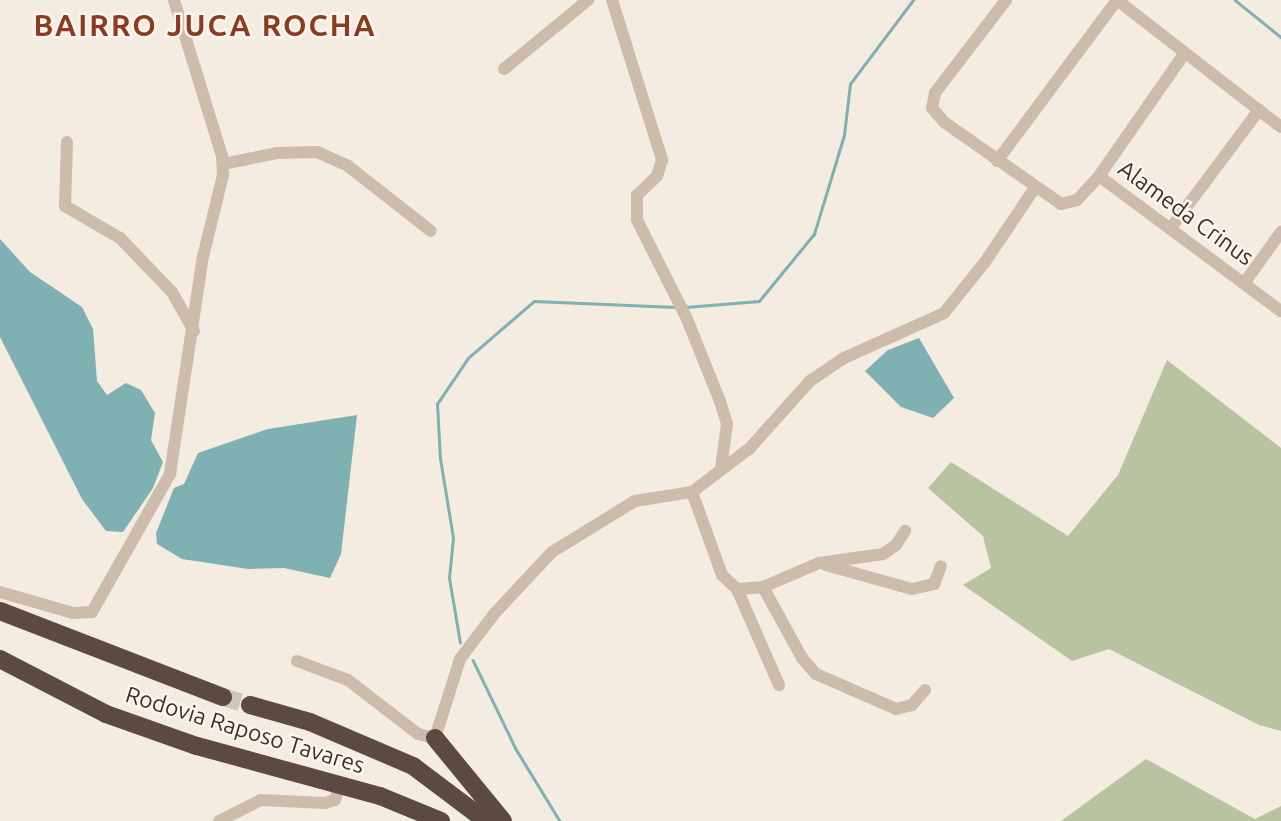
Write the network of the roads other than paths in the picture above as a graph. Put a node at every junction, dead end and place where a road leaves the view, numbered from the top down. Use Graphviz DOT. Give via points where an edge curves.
graph roads {
  1 [pos="174,0"];
  2 [pos="588,0"];
  3 [pos="612,0"];
  4 [pos="1006,0"];
  5 [pos="1117,0"];
  6 [pos="1184,54"];
  7 [pos="504,69"];
  8 [pos="1259,110"];
  9 [pos="1281,127"];
  10 [pos="67,142"];
  11 [pos="998,161"];
  12 [pos="223,164"];
  13 [pos="1099,176"];
  14 [pos="1034,189"];
  15 [pos="1170,229"];
  16 [pos="430,231"];
  17 [pos="1281,232"];
  18 [pos="1245,282"];
  19 [pos="1281,311"];
  20 [pos="194,332"];
  21 [pos="721,468"];
  22 [pos="692,492"];
  23 [pos="905,531"];
  24 [pos="819,563"];
  25 [pos="941,566"];
  26 [pos="764,587"];
  27 [pos="737,589"];
  28 [pos="0,593"];
  29 [pos="0,611"];
  30 [pos="0,659"];
  31 [pos="297,661"];
  32 [pos="779,685"];
  33 [pos="925,690"];
  34 [pos="223,696"];
  35 [pos="250,705"];
  36 [pos="435,738"];
  37 [pos="340,785"];
  38 [pos="219,821"];
  39 [pos="441,821"];
  40 [pos="486,821"];
  41 [pos="503,821"];
  1 -- 12 [label="street"];
  2 -- 7 [label="street"];
  3 -- 21 [label="street" via="662,160 657,176 637,195 637,220 687,319 727,424"];
  4 -- 11 [label="street" via="932,99 934,114"];
  5 -- 6 [label="street"];
  5 -- 11 [label="street"];
  6 -- 8 [label="street"];
  6 -- 13 [label="street"];
  8 -- 9 [label="street"];
  8 -- 15 [label="street"];
  10 -- 20 [label="street" via="65,206 120,238 172,292"];
  11 -- 14 [label="street"];
  12 -- 16 [label="street" via="304,150 324,154 348,166"];
  12 -- 20 [label="street" via="202,257"];
  13 -- 14 [label="street" via="1077,200 1067,204"];
  13 -- 15 [label="street, Alameda Crinus"];
  14 -- 21 [label="street" via="944,313 844,358 810,381 750,448"];
  15 -- 18 [label="street, Alameda Crinus"];
  17 -- 18 [label="street"];
  18 -- 19 [label="street, Alameda Crinus"];
  20 -- 28 [label="street" via="170,474 92,612 73,612"];
  21 -- 22 [label="street"];
  22 -- 27 [label="street" via="722,575"];
  22 -- 36 [label="street" via="635,501 552,552 494,614 460,659"];
  23 -- 24 [label="street" via="883,554"];
  24 -- 25 [label="street" via="912,589 934,583"];
  24 -- 26 [label="street"];
  26 -- 27 [label="street"];
  26 -- 33 [label="street" via="802,658 816,674 896,709 912,705"];
  27 -- 32 [label="street"];
  29 -- 34 [label="highway, Rodovia Raposo Tavares"];
  30 -- 37 [label="highway, Rodovia Raposo Tavares" via="120,718 197,746"];
  31 -- 36 [label="street" via="348,680 418,734"];
  35 -- 40 [label="highway, Rodovia Raposo Tavares" via="310,722 413,766"];
  36 -- 41 [label="highway"];
  37 -- 38 [label="street" via="335,800 325,803 261,800"];
  37 -- 39 [label="highway, Rodovia Raposo Tavares"];
}
